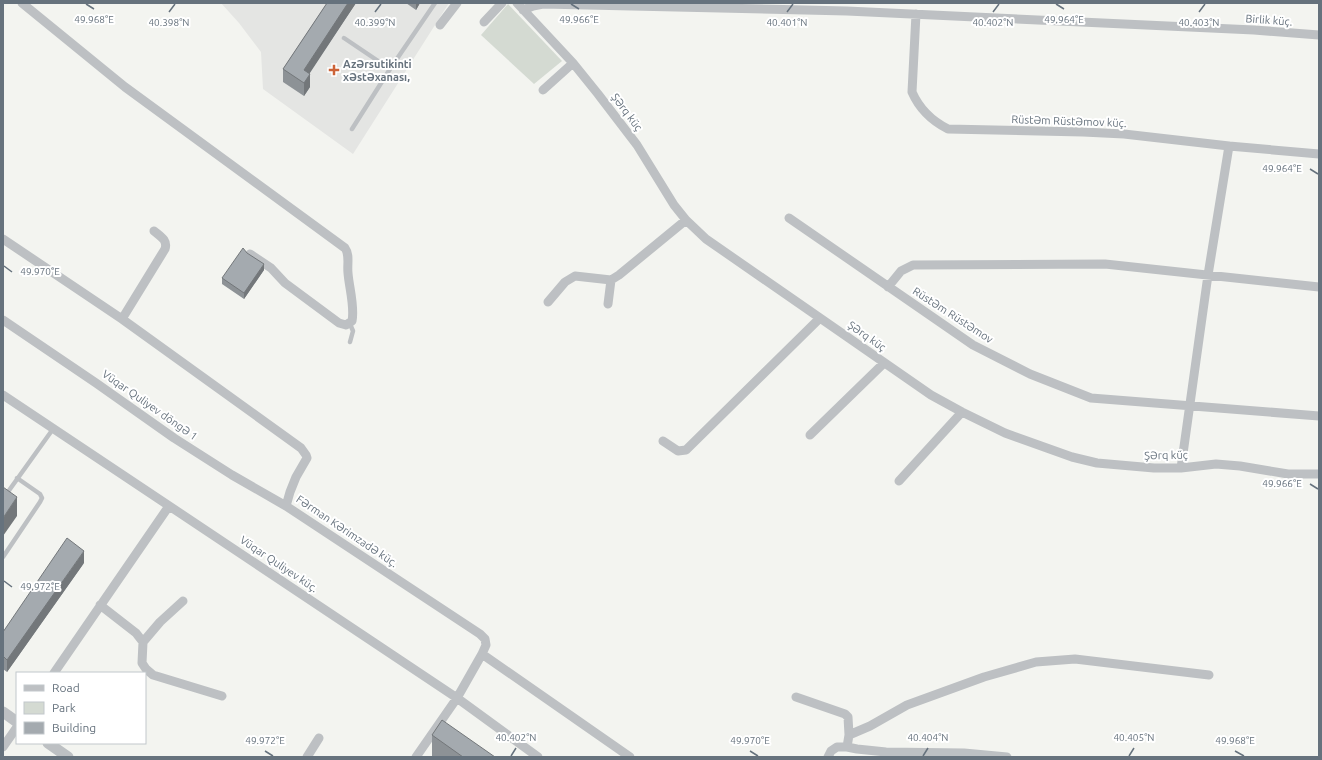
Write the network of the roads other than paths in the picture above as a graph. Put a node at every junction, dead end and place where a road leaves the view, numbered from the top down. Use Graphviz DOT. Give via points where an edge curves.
graph roads {
  1 [pos="22,3"];
  2 [pos="435,3"];
  3 [pos="457,3"];
  4 [pos="502,3"];
  5 [pos="520,7"];
  6 [pos="916,14"];
  7 [pos="484,22"];
  8 [pos="440,25"];
  9 [pos="1319,35"];
  10 [pos="344,38"];
  11 [pos="573,63"];
  12 [pos="390,69"];
  13 [pos="542,90"];
  14 [pos="352,129"];
  15 [pos="1229,146"];
  16 [pos="1319,154"];
  17 [pos="789,218"];
  18 [pos="686,220"];
  19 [pos="154,231"];
  20 [pos="3,239"];
  21 [pos="250,254"];
  22 [pos="1208,275"];
  23 [pos="611,280"];
  24 [pos="888,287"];
  25 [pos="1319,287"];
  26 [pos="548,302"];
  27 [pos="608,304"];
  28 [pos="820,318"];
  29 [pos="122,319"];
  30 [pos="3,320"];
  31 [pos="350,324"];
  32 [pos="350,342"];
  33 [pos="884,363"];
  34 [pos="3,395"];
  35 [pos="1190,405"];
  36 [pos="962,412"];
  37 [pos="1319,416"];
  38 [pos="53,428"];
  39 [pos="810,435"];
  40 [pos="663,440"];
  41 [pos="1181,468"];
  42 [pos="1319,474"];
  43 [pos="17,478"];
  44 [pos="899,481"];
  45 [pos="5,497"];
  46 [pos="169,506"];
  47 [pos="286,506"];
  48 [pos="3,557"];
  49 [pos="183,601"];
  50 [pos="100,605"];
  51 [pos="142,642"];
  52 [pos="482,654"];
  53 [pos="55,672"];
  54 [pos="1209,675"];
  55 [pos="222,696"];
  56 [pos="796,697"];
  57 [pos="457,698"];
  58 [pos="3,712"];
  59 [pos="16,721"];
  60 [pos="16,728"];
  61 [pos="849,735"];
  62 [pos="319,738"];
  63 [pos="49,744"];
  64 [pos="3,747"];
  65 [pos="847,747"];
  66 [pos="68,757"];
  67 [pos="307,757"];
  68 [pos="416,757"];
  69 [pos="538,757"];
  70 [pos="630,757"];
  71 [pos="828,757"];
  72 [pos="1007,757"];
  1 -- 31 [label="street" via="125,87 345,248 349,256 353,316"];
  2 -- 12 [label="lane"];
  3 -- 8 [label="street"];
  4 -- 7 [label="street"];
  5 -- 6 [label="street, Birlik küç." via="543,4"];
  5 -- 11 [label="street, Şərq küç"];
  6 -- 9 [label="street, Birlik küç."];
  6 -- 15 [label="street, Rüstəm Rüstəmov küç." via="912,92 917,102 936,123 948,129 1124,134"];
  10 -- 12 [label="lane"];
  11 -- 13 [label="street"];
  11 -- 18 [label="street, Şərq küç" via="624,126"];
  12 -- 14 [label="lane"];
  15 -- 16 [label="street, Rüstəm Rüstəmov küç."];
  15 -- 22 [label="street"];
  17 -- 24 [label="street, Rüstəm Rüstəmov"];
  18 -- 23 [label="street" via="620,276"];
  18 -- 28 [label="street, Şərq küç" via="706,239"];
  19 -- 29 [label="street" via="167,245"];
  20 -- 29 [label="street, Fərman Kərimzadə küç."];
  21 -- 31 [label="street" via="339,323"];
  22 -- 24 [label="street" via="1104,264 912,265 901,271"];
  22 -- 25 [label="street"];
  22 -- 35 [label="street"];
  23 -- 26 [label="street" via="575,276 565,282"];
  23 -- 27 [label="street"];
  24 -- 35 [label="street, Rüstəm Rüstəmov" via="973,345 1030,374 1091,398"];
  28 -- 33 [label="street, Şərq küç"];
  28 -- 40 [label="street" via="686,450 678,451"];
  29 -- 47 [label="street, Fərman Kərimzadə küç." via="301,448 307,458 292,487"];
  30 -- 47 [label="street, Vüqar Quliyev döngə 1" via="174,438"];
  31 -- 32 [label="lane" via="353,331"];
  33 -- 36 [label="street, Şərq küç" via="931,395"];
  33 -- 39 [label="street"];
  34 -- 38 [label="street, Vüqar Quliyev küç."];
  35 -- 37 [label="street, Rüstəm Rüstəmov"];
  35 -- 41 [label="street"];
  36 -- 41 [label="street, Şərq küç" via="1006,433 1072,457 1097,463"];
  36 -- 44 [label="street"];
  38 -- 43 [label="lane"];
  38 -- 46 [label="street, Vüqar Quliyev küç."];
  41 -- 42 [label="street, Şərq küç" via="1216,464 1288,474"];
  43 -- 45 [label="lane"];
  43 -- 48 [label="lane" via="42,498"];
  46 -- 50 [label="street"];
  46 -- 57 [label="street, Vüqar Quliyev küç."];
  47 -- 52 [label="street, Fərman Kərimzadə küç." via="480,634 486,645"];
  49 -- 51 [label="street"];
  50 -- 51 [label="street" via="136,633"];
  50 -- 53 [label="street"];
  51 -- 55 [label="street" via="142,663 153,675"];
  52 -- 57 [label="street"];
  52 -- 70 [label="street"];
  54 -- 61 [label="street" via="1075,659 1036,662 984,677 908,705"];
  56 -- 61 [label="street" via="845,714 848,717"];
  57 -- 68 [label="street"];
  57 -- 69 [label="street, Vüqar Quliyev küç."];
  58 -- 59 [label="street"];
  60 -- 64 [label="street"];
  61 -- 65 [label="street"];
  62 -- 67 [label="street"];
  63 -- 66 [label="street"];
  65 -- 71 [label="street" via="837,747"];
  65 -- 72 [label="street" via="886,752 964,753"];
}
